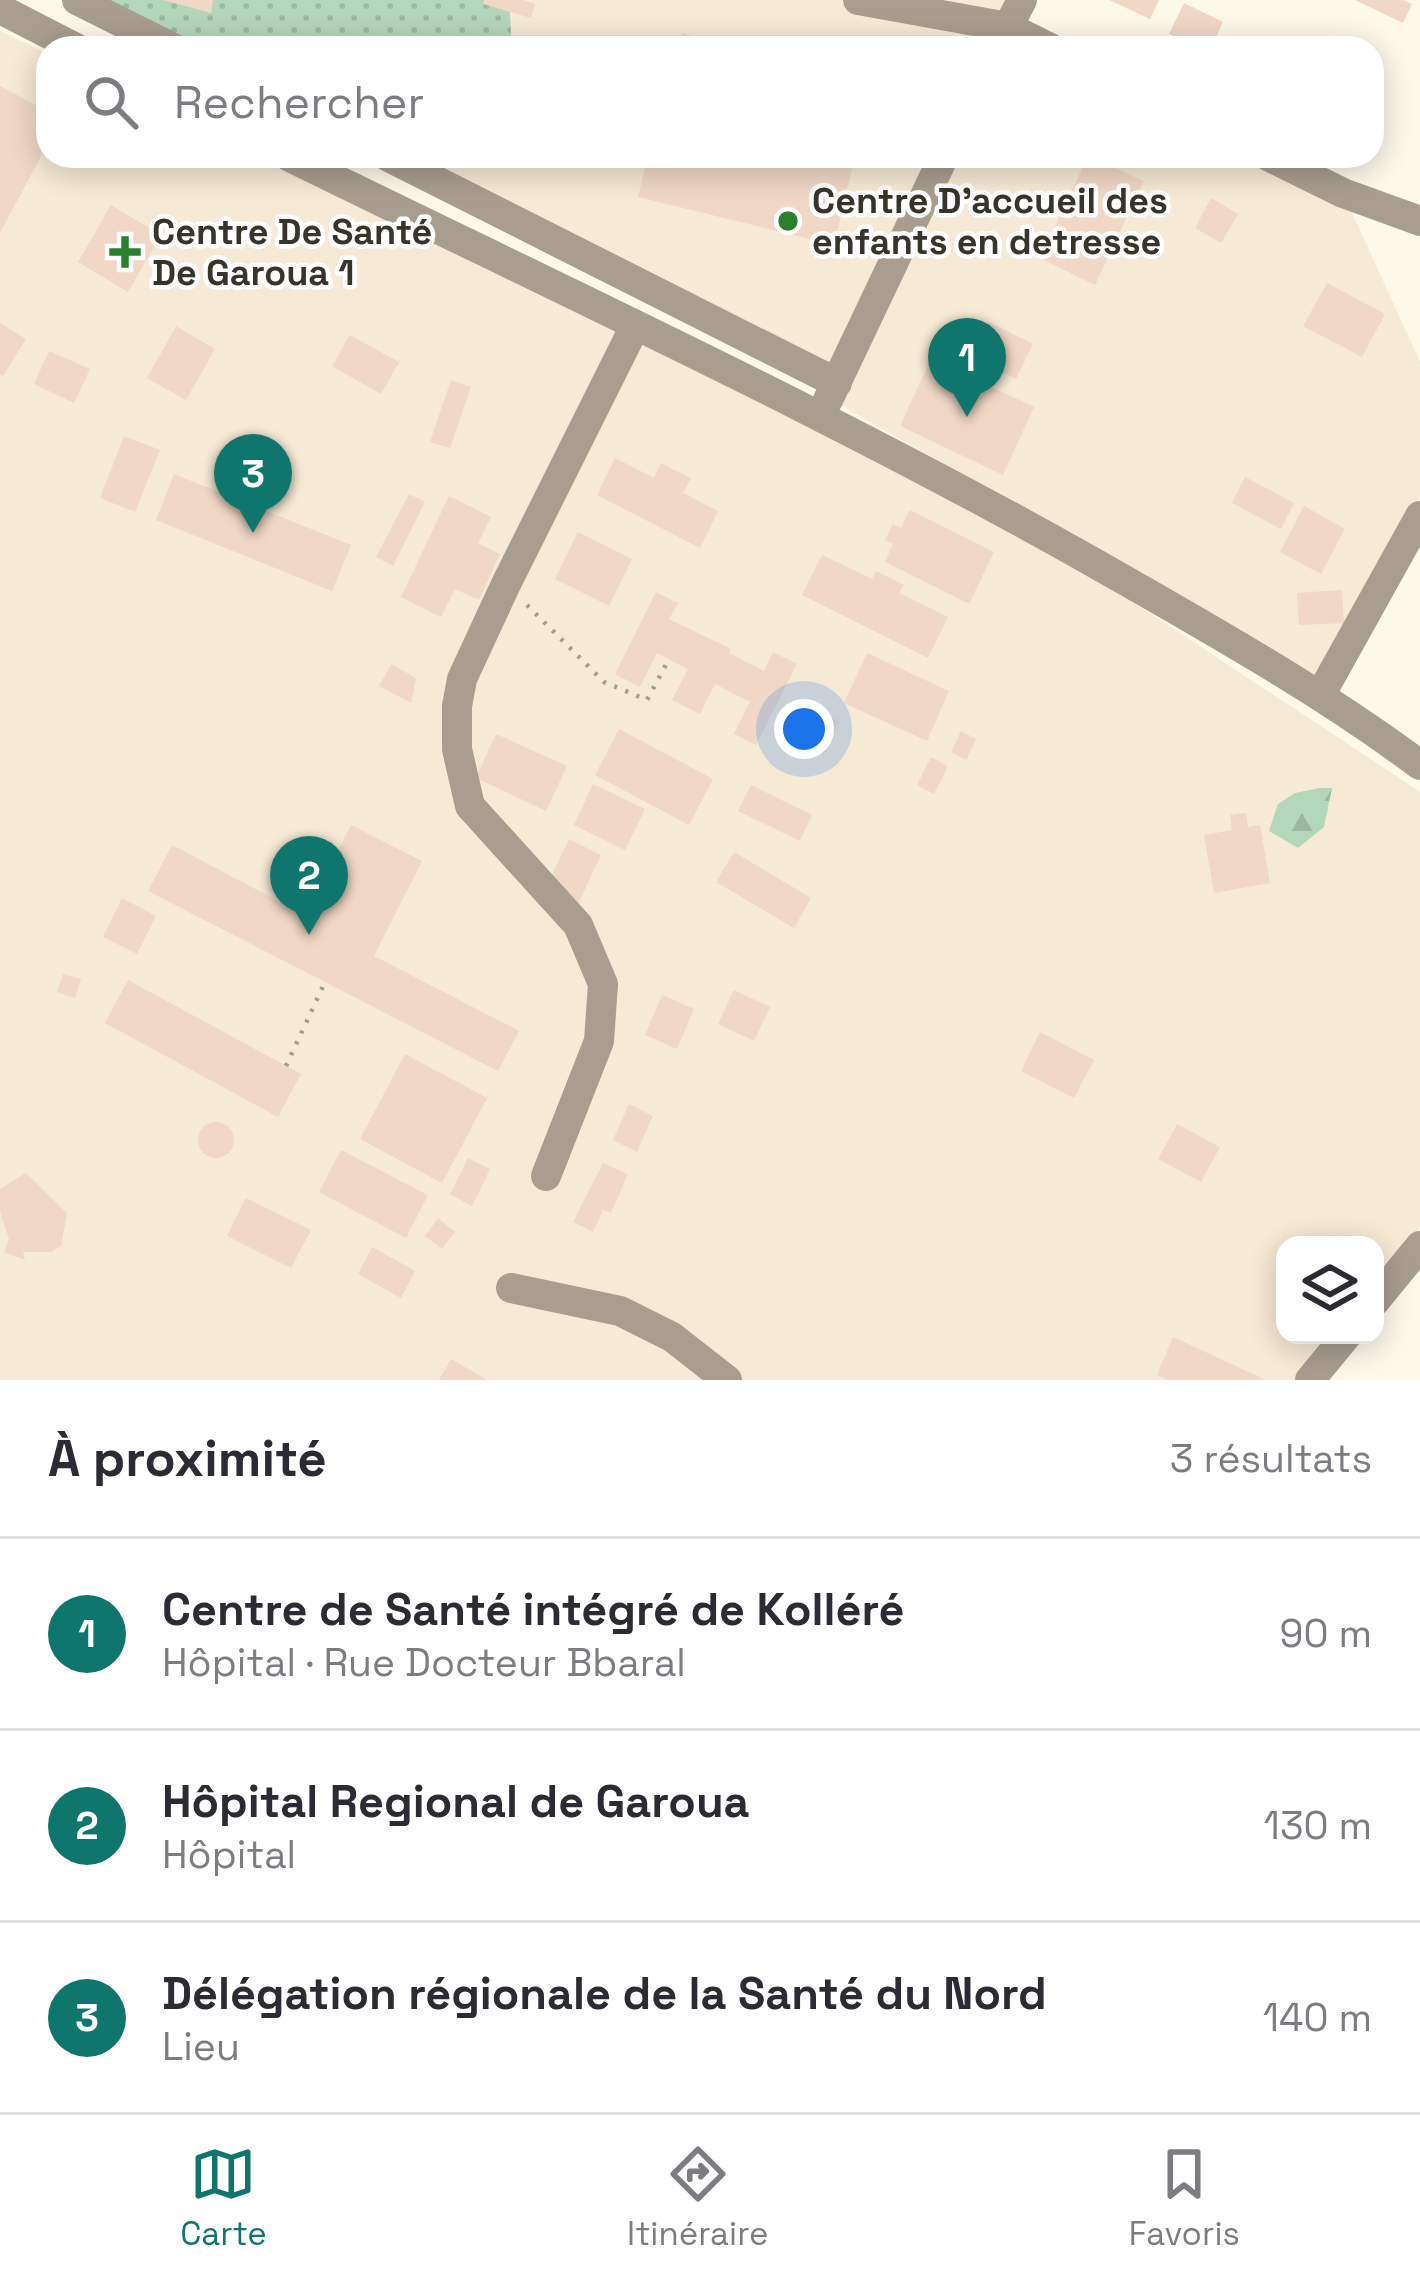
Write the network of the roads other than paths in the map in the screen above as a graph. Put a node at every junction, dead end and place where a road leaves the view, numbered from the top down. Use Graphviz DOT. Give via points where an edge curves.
graph roads {
  1 [pos="77,0"];
  2 [pos="858,0"];
  3 [pos="0,9"];
  4 [pos="1009,25"];
  5 [pos="53,36"];
  6 [pos="149,36"];
  7 [pos="312,168"];
  8 [pos="412,168"];
  9 [pos="938,168"];
  10 [pos="1292,168"];
  11 [pos="1420,220"];
  12 [pos="635,326"];
  13 [pos="837,383"];
  14 [pos="820,416"];
  15 [pos="1420,516"];
  16 [pos="1322,694"];
  17 [pos="1420,765"];
  18 [pos="546,1176"];
  19 [pos="1420,1246"];
  20 [pos="512,1288"];
  21 [pos="1384,1290"];
  22 [pos="1340,1344"];
  23 [pos="727,1380"];
  24 [pos="1310,1380"];
  1 -- 6 [label="street"];
  2 -- 4 [label="street"];
  3 -- 5 [label="street"];
  7 -- 12 [label="street"];
  8 -- 13 [label="street"];
  9 -- 13 [label="street"];
  10 -- 11 [label="street"];
  12 -- 14 [label="street"];
  12 -- 18 [label="street" via="506,584 457,706 470,806 578,925 602,984 599,1041"];
  13 -- 14 [label="street"];
  14 -- 16 [label="street" via="1006,512"];
  15 -- 16 [label="street"];
  16 -- 17 [label="street"];
  19 -- 21 [label="street"];
  20 -- 23 [label="street" via="620,1310"];
  22 -- 24 [label="street"];
}
